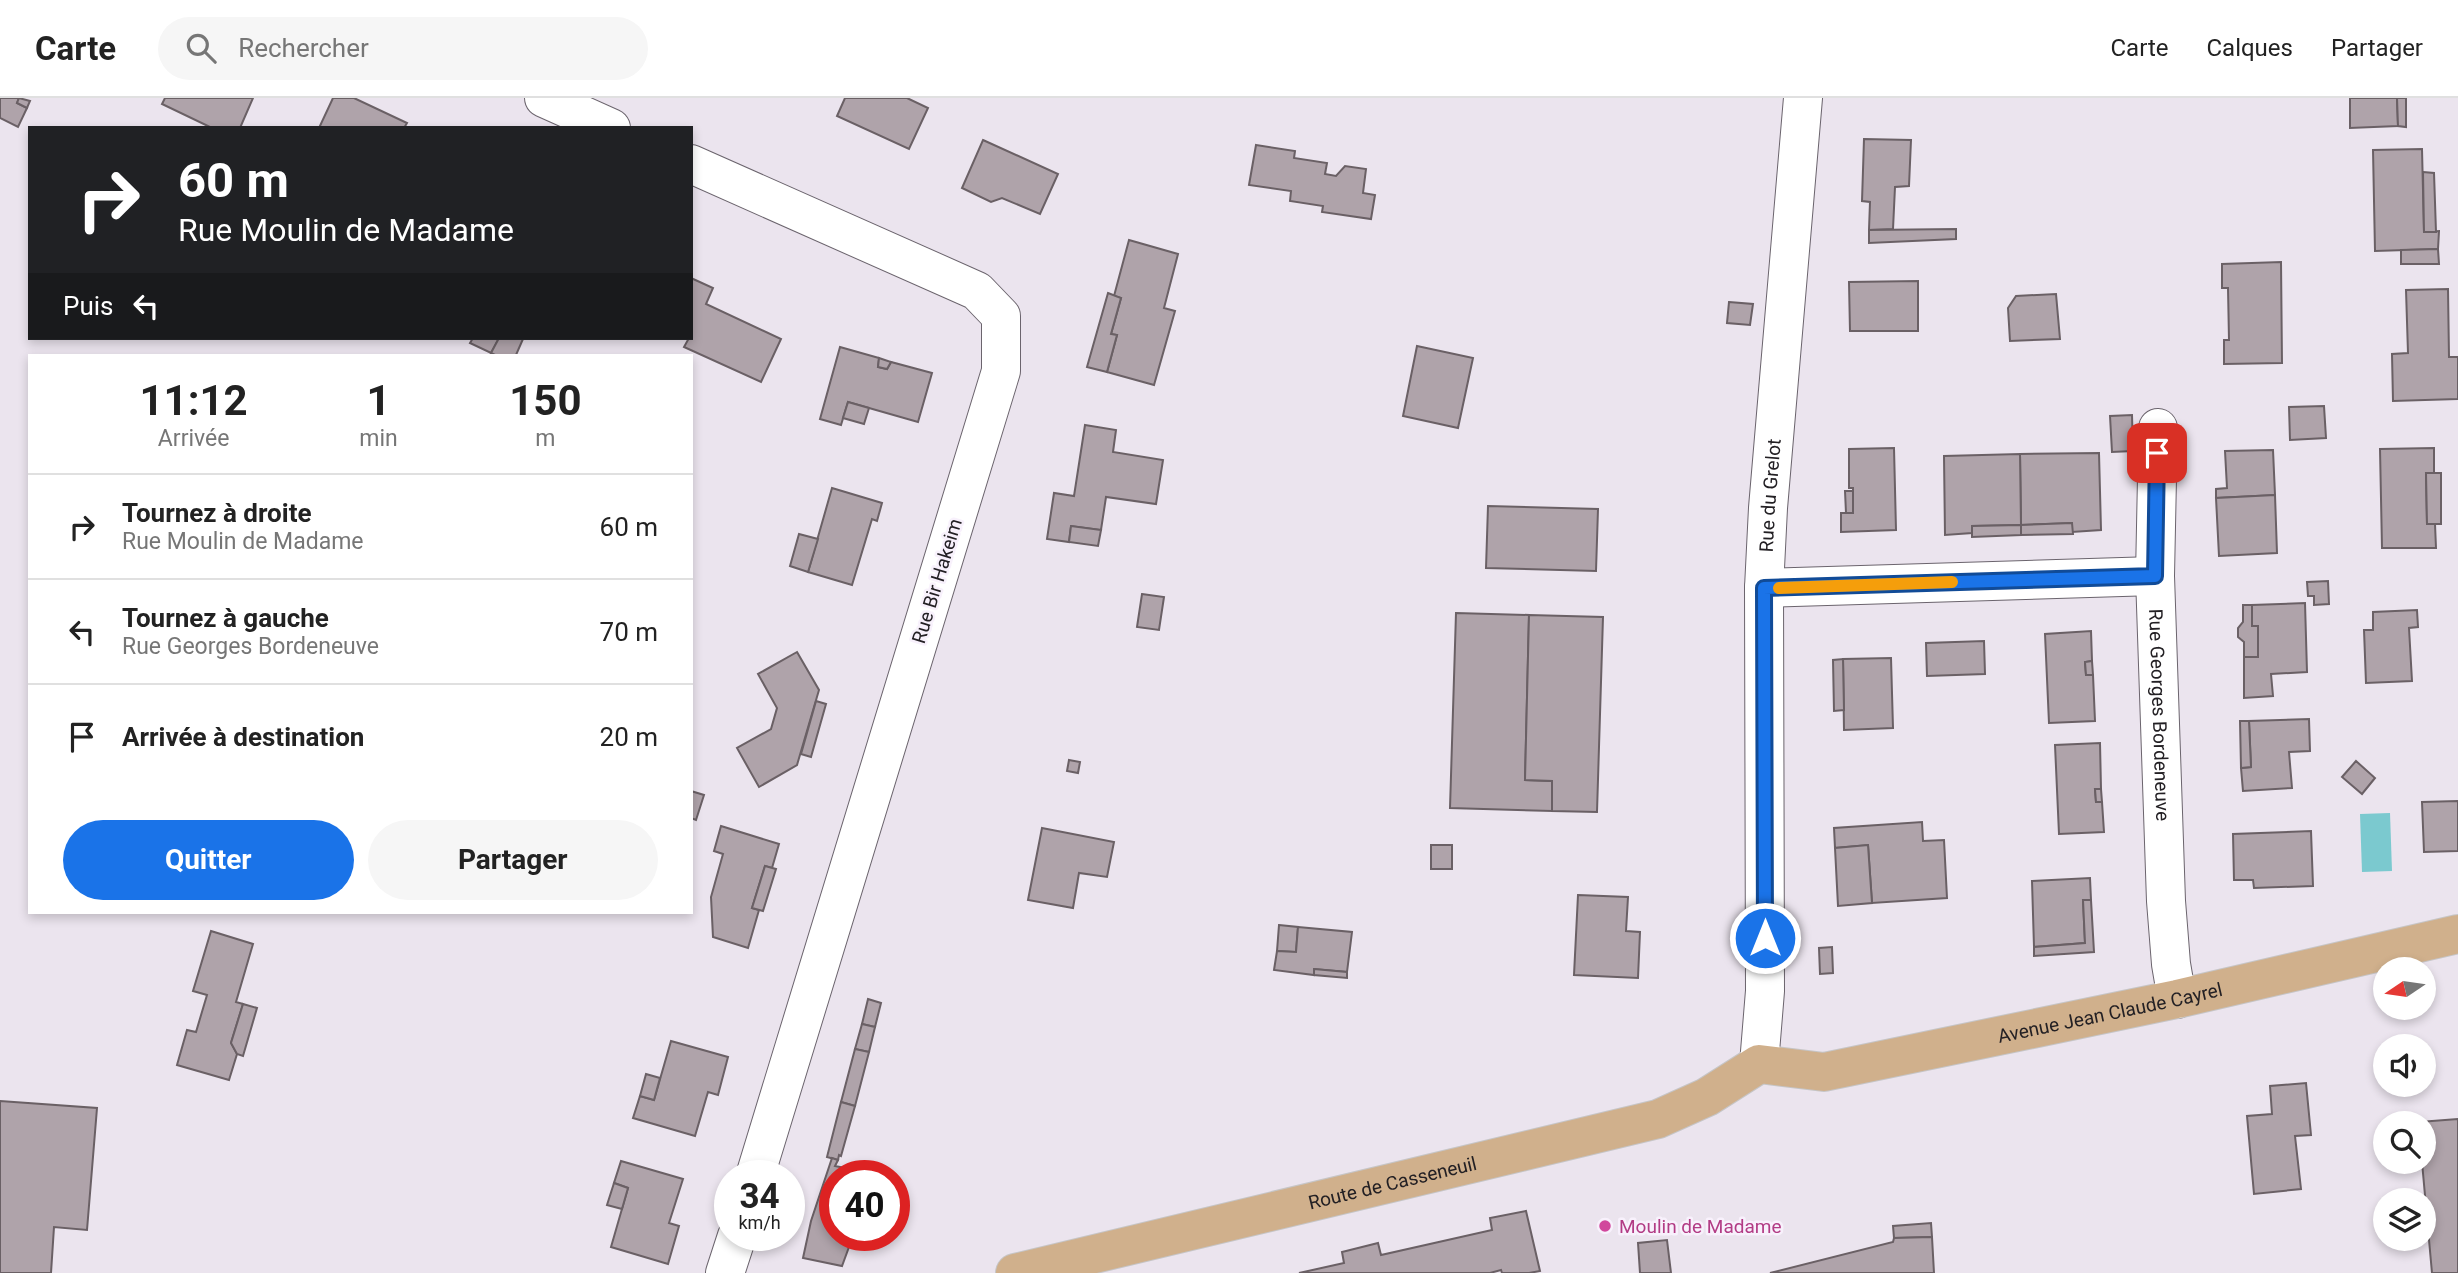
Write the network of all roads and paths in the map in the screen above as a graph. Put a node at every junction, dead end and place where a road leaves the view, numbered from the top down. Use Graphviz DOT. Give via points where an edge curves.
graph roads {
  1 [pos="544,98"];
  2 [pos="1803,98"];
  3 [pos="607,126"];
  4 [pos="693,165"];
  5 [pos="2158,428"];
  6 [pos="2155,576"];
  7 [pos="1764,588"];
  8 [pos="2458,934"];
  9 [pos="2177,999"];
  10 [pos="1759,1064"];
  11 [pos="760,1160"];
  12 [pos="732,1251"];
  13 [pos="725,1273"];
  14 [pos="1015,1273"];
  1 -- 3 [label="street"];
  2 -- 7 [label="street, Rue du Grelot"];
  4 -- 11 [label="street, Rue Bir Hakeim" via="977,291 1001,316 1001,371"];
  5 -- 6 [label="street, Rue Georges Bordeneuve"];
  6 -- 7 [label="street"];
  6 -- 9 [label="street, Rue Georges Bordeneuve" via="2166,901"];
  7 -- 10 [label="street, Rue du Grelot" via="1765,991"];
  8 -- 9 [label="main road, Avenue Jean Claude Cayrel"];
  9 -- 10 [label="main road, Avenue Jean Claude Cayrel" via="1824,1072"];
  10 -- 14 [label="main road, Route de Casseneuil" via="1707,1097 1658,1119"];
  12 -- 13 [label="street"];
}
